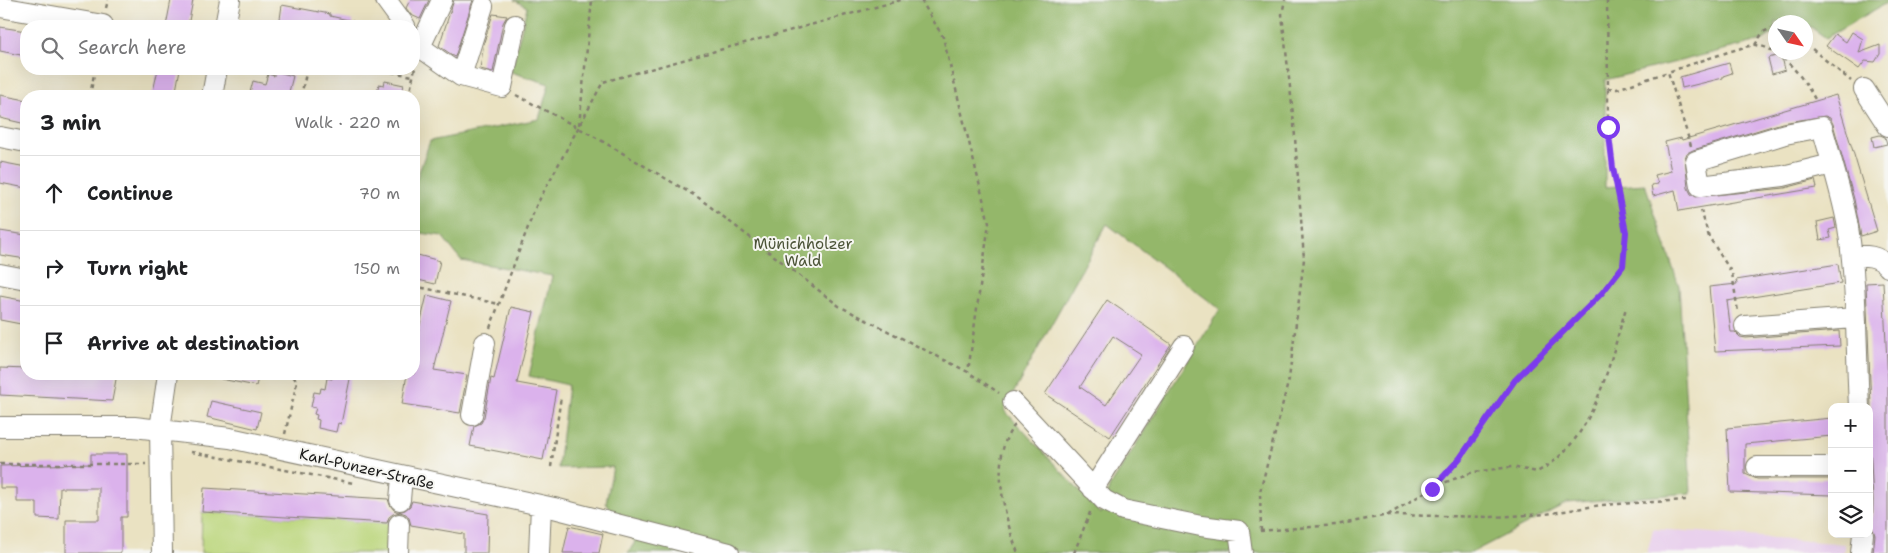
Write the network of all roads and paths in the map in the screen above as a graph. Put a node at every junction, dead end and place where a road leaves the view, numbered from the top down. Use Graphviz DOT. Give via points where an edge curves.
graph roads {
  1 [pos="230,0"];
  2 [pos="442,0"];
  3 [pos="592,0"];
  4 [pos="901,0"];
  5 [pos="921,0"];
  6 [pos="1285,0"];
  7 [pos="1607,0"];
  8 [pos="392,3"];
  9 [pos="483,6"];
  10 [pos="0,7"];
  11 [pos="74,20"];
  12 [pos="226,20"];
  13 [pos="402,20"];
  14 [pos="515,24"];
  15 [pos="1768,30"];
  16 [pos="420,37"];
  17 [pos="420,44"];
  18 [pos="1754,45"];
  19 [pos="1813,50"];
  20 [pos="1668,72"];
  21 [pos="94,75"];
  22 [pos="217,75"];
  23 [pos="306,75"];
  24 [pos="409,75"];
  25 [pos="414,76"];
  26 [pos="461,76"];
  27 [pos="502,87"];
  28 [pos="1608,88"];
  29 [pos="91,90"];
  30 [pos="213,90"];
  31 [pos="302,90"];
  32 [pos="411,90"];
  33 [pos="1864,90"];
  34 [pos="1816,101"];
  35 [pos="1888,126"];
  36 [pos="578,128"];
  37 [pos="0,137"];
  38 [pos="20,141"];
  39 [pos="1696,161"];
  40 [pos="1832,164"];
  41 [pos="1701,210"];
  42 [pos="1852,256"];
  43 [pos="1888,267"];
  44 [pos="0,274"];
  45 [pos="20,278"];
  46 [pos="420,287"];
  47 [pos="500,304"];
  48 [pos="1626,308"];
  49 [pos="1855,318"];
  50 [pos="1744,326"];
  51 [pos="485,343"];
  52 [pos="1184,346"];
  53 [pos="968,372"];
  54 [pos="167,380"];
  55 [pos="296,380"];
  56 [pos="561,396"];
  57 [pos="1859,403"];
  58 [pos="1019,408"];
  59 [pos="472,415"];
  60 [pos="0,427"];
  61 [pos="160,429"];
  62 [pos="282,449"];
  63 [pos="0,464"];
  64 [pos="161,464"];
  65 [pos="551,467"];
  66 [pos="1757,467"];
  67 [pos="1828,467"];
  68 [pos="402,476"];
  69 [pos="1437,485"];
  70 [pos="1096,492"];
  71 [pos="400,500"];
  72 [pos="1687,500"];
  73 [pos="549,503"];
  74 [pos="1388,515"];
  75 [pos="399,524"];
  76 [pos="1239,531"];
  77 [pos="1260,531"];
  78 [pos="1863,538"];
  79 [pos="162,553"];
  80 [pos="398,553"];
  81 [pos="539,553"];
  82 [pos="729,553"];
  83 [pos="1018,553"];
  84 [pos="1074,553"];
  85 [pos="1242,553"];
  86 [pos="1861,553"];
  1 -- 12 [label="street"];
  2 -- 16 [label="street"];
  3 -- 36 [label="path"];
  4 -- 36 [label="path" via="603,82"];
  5 -- 53 [label="path" via="943,36 988,224"];
  6 -- 77 [label="path" via="1282,14 1304,259 1289,380 1260,492"];
  7 -- 28 [label="path"];
  8 -- 13 [label="street"];
  9 -- 26 [label="street"];
  10 -- 11 [label="street"];
  14 -- 27 [label="street"];
  15 -- 18 [label="path"];
  17 -- 26 [label="street"];
  18 -- 20 [label="path"];
  18 -- 34 [label="path" via="1770,50 1793,66 1806,81"];
  19 -- 33 [label="path"];
  20 -- 28 [label="path"];
  20 -- 39 [label="path"];
  21 -- 29 [label="path"];
  22 -- 30 [label="street"];
  23 -- 31 [label="path"];
  24 -- 25 [label="path"];
  25 -- 32 [label="path"];
  26 -- 27 [label="street"];
  27 -- 36 [label="path"];
  28 -- 69 [label="path" via="1613,168 1626,232 1623,266 1602,293 1515,380"];
  33 -- 35 [label="street"];
  36 -- 47 [label="path" via="536,206"];
  36 -- 53 [label="path" via="699,198 839,306"];
  37 -- 38 [label="street"];
  39 -- 40 [label="street" via="1700,186 1783,176"];
  39 -- 40 [label="street" via="1785,134 1822,127"];
  40 -- 42 [label="street"];
  41 -- 50 [label="path" via="1709,237 1732,273 1739,321"];
  42 -- 43 [label="street" via="1878,258"];
  42 -- 49 [label="street"];
  44 -- 45 [label="street"];
  46 -- 47 [label="path"];
  47 -- 51 [label="path"];
  48 -- 69 [label="path" via="1588,419 1553,462 1537,472 1512,467 1473,472"];
  49 -- 50 [label="street"];
  49 -- 57 [label="street"];
  51 -- 59 [label="street"];
  52 -- 70 [label="street"];
  53 -- 58 [label="path"];
  54 -- 61 [label="street"];
  55 -- 62 [label="path"];
  56 -- 65 [label="path"];
  58 -- 70 [label="street"];
  58 -- 83 [label="path" via="1002,456 1001,495"];
  60 -- 61 [label="street, Karl-Punzer-Straße"];
  61 -- 62 [label="street, Karl-Punzer-Straße"];
  61 -- 64 [label="street"];
  62 -- 68 [label="street, Karl-Punzer-Straße"];
  63 -- 64 [label="path"];
  64 -- 79 [label="street"];
  66 -- 67 [label="street"];
  68 -- 71 [label="street"];
  68 -- 73 [label="street, Karl-Punzer-Straße"];
  69 -- 74 [label="path"];
  70 -- 76 [label="street" via="1122,510"];
  70 -- 84 [label="path"];
  72 -- 74 [label="path" via="1492,517"];
  73 -- 81 [label="street"];
  73 -- 82 [label="street, Karl-Punzer-Straße"];
  74 -- 77 [label="path" via="1336,525"];
  75 -- 80 [label="street"];
  76 -- 77 [label="path"];
  76 -- 85 [label="street"];
  78 -- 86 [label="street"];
}
